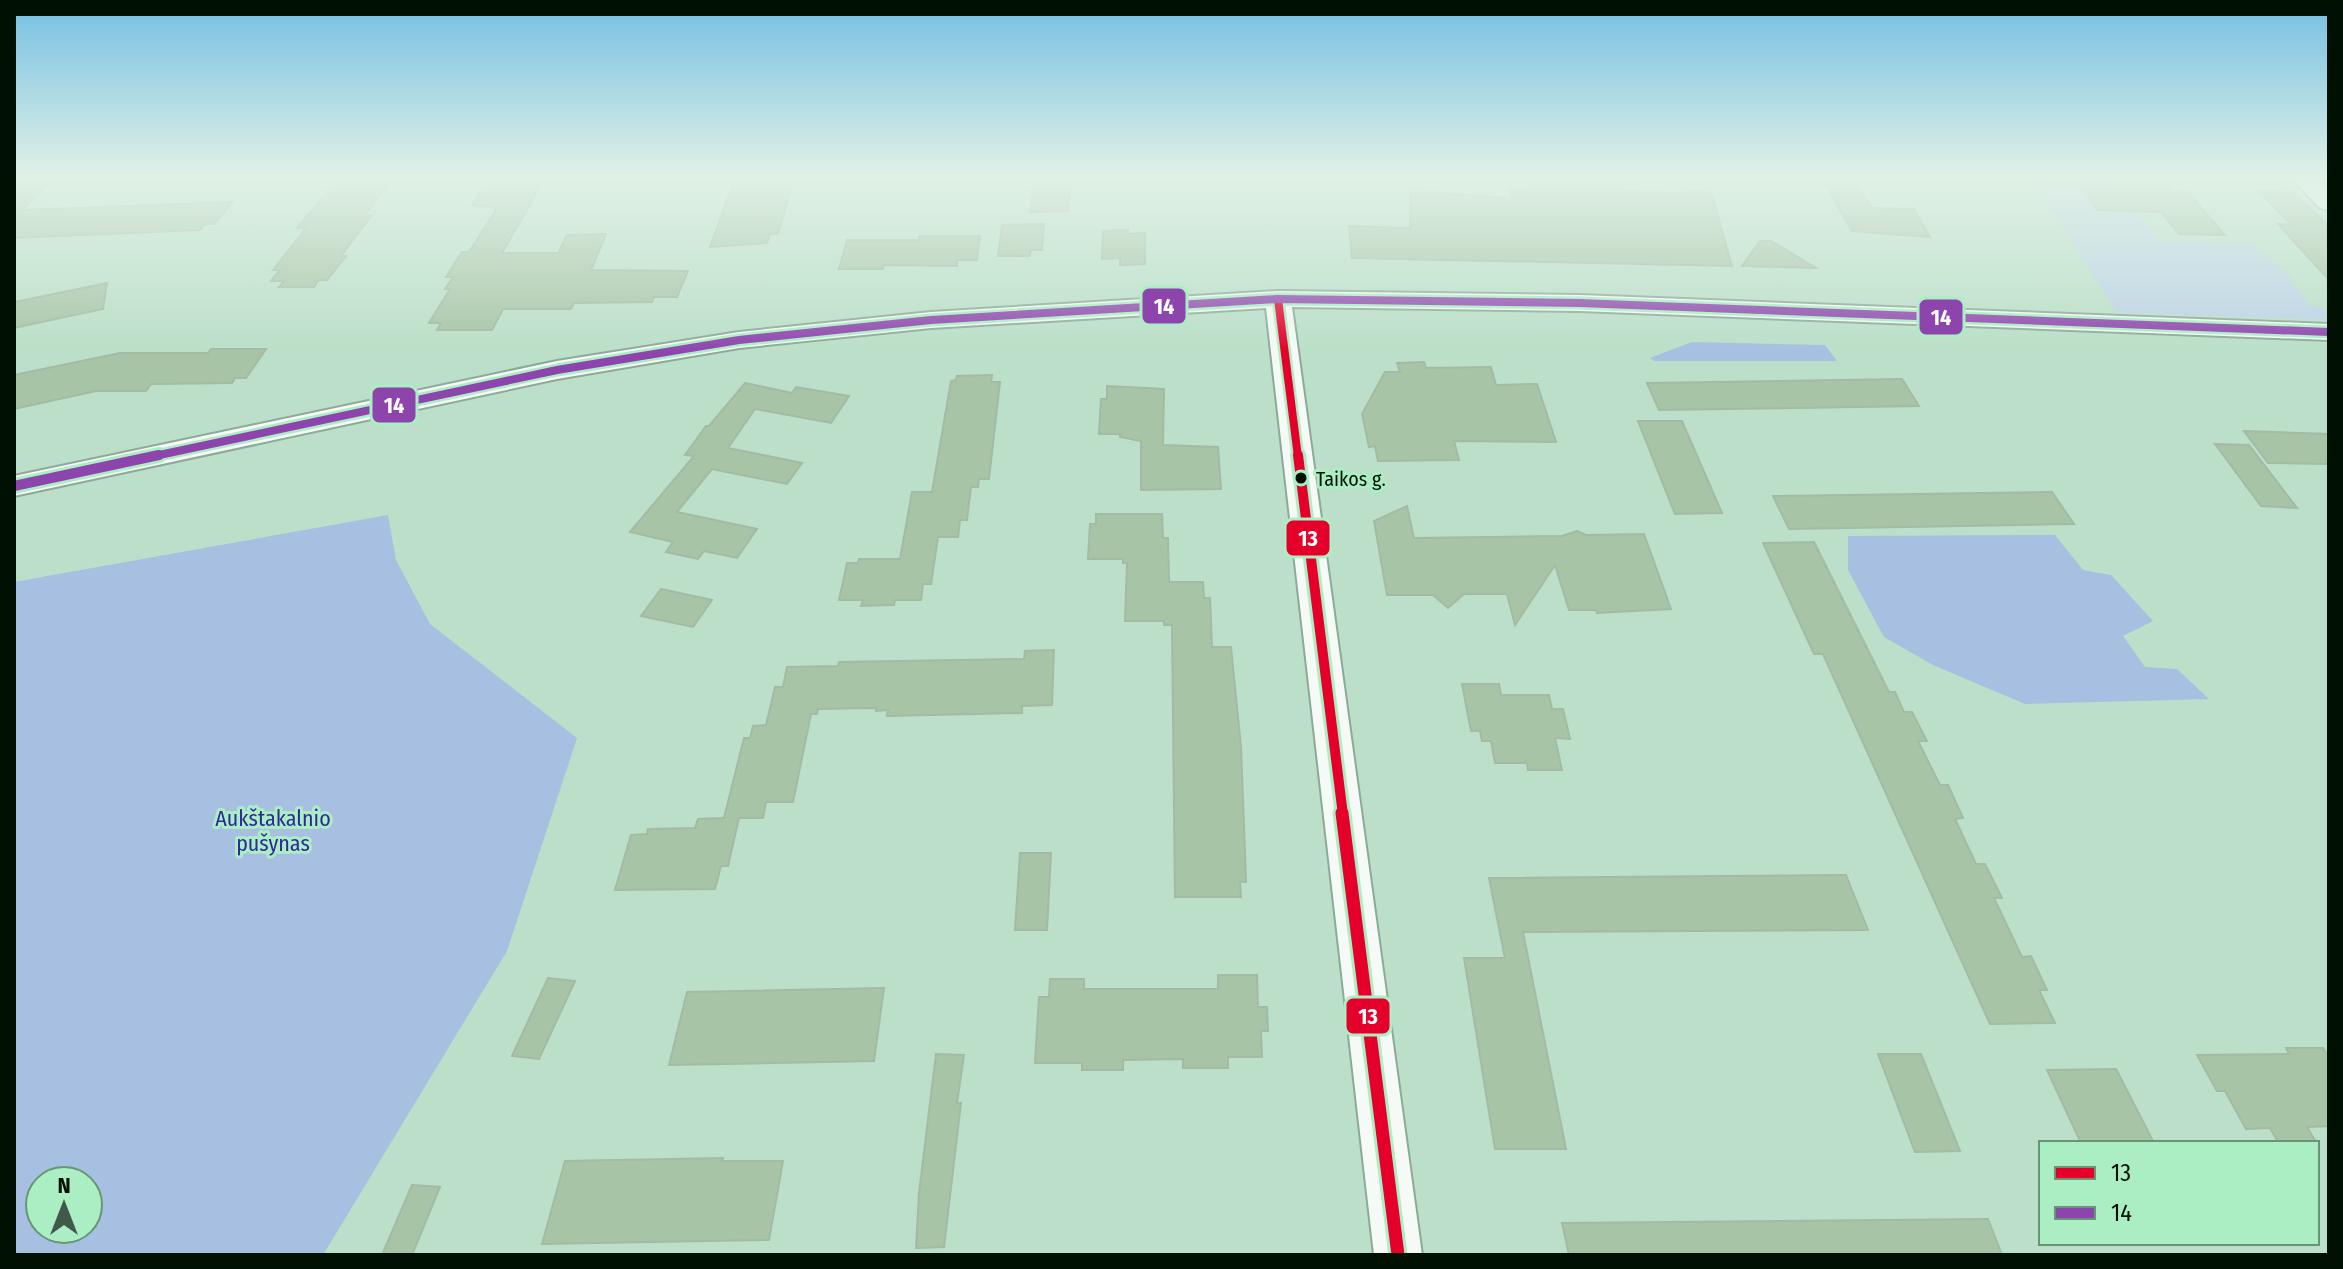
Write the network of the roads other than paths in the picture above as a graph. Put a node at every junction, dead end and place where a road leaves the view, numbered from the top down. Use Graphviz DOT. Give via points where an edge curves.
graph roads {
  1 [pos="1278,299"];
  2 [pos="2329,332"];
  3 [pos="14,486"];
  4 [pos="1398,1255"];
  1 -- 2 [label="street" via="1580,303"];
  1 -- 3 [label="street" via="946,318 739,340 557,370"];
  1 -- 4 [label="street"];
}
